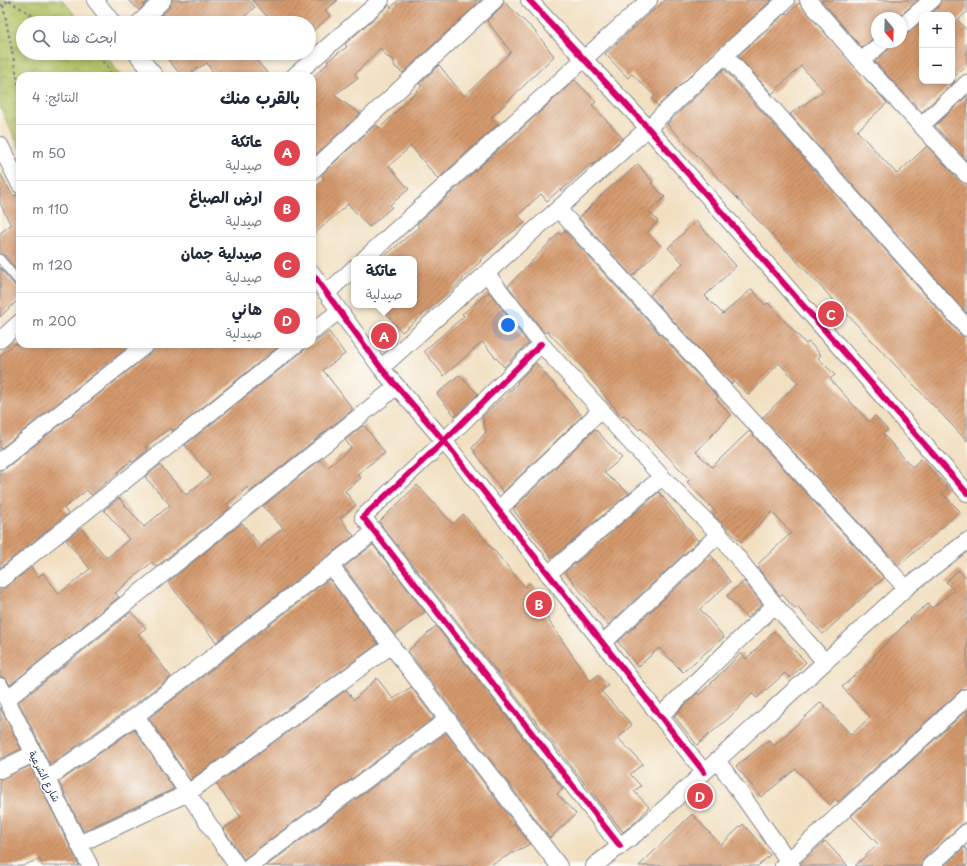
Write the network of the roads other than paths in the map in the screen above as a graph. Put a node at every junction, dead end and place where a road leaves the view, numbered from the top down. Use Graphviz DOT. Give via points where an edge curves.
graph roads {
  1 [pos="95,0"];
  2 [pos="162,0"];
  3 [pos="495,0"];
  4 [pos="529,0"];
  5 [pos="648,0"];
  6 [pos="786,0"];
  7 [pos="808,0"];
  8 [pos="932,0"];
  9 [pos="374,2"];
  10 [pos="108,16"];
  11 [pos="146,16"];
  12 [pos="907,21"];
  13 [pos="876,48"];
  14 [pos="725,55"];
  15 [pos="316,56"];
  16 [pos="585,59"];
  17 [pos="141,60"];
  18 [pos="311,60"];
  19 [pos="861,61"];
  20 [pos="151,72"];
  21 [pos="298,72"];
  22 [pos="967,83"];
  23 [pos="922,125"];
  24 [pos="648,128"];
  25 [pos="0,145"];
  26 [pos="316,167"];
  27 [pos="967,175"];
  28 [pos="16,177"];
  29 [pos="558,209"];
  30 [pos="367,256"];
  31 [pos="0,259"];
  32 [pos="351,271"];
  33 [pos="487,274"];
  34 [pos="16,278"];
  35 [pos="316,278"];
  36 [pos="327,293"];
  37 [pos="339,311"];
  38 [pos="16,326"];
  39 [pos="967,328"];
  40 [pos="316,329"];
  41 [pos="0,340"];
  42 [pos="541,344"];
  43 [pos="142,348"];
  44 [pos="292,348"];
  45 [pos="381,368"];
  46 [pos="396,386"];
  47 [pos="601,410"];
  48 [pos="444,441"];
  49 [pos="0,461"];
  50 [pos="662,477"];
  51 [pos="967,493"];
  52 [pos="498,510"];
  53 [pos="374,532"];
  54 [pos="719,534"];
  55 [pos="967,541"];
  56 [pos="330,565"];
  57 [pos="548,574"];
  58 [pos="0,580"];
  59 [pos="906,588"];
  60 [pos="775,605"];
  61 [pos="603,643"];
  62 [pos="392,645"];
  63 [pos="825,662"];
  64 [pos="4,692"];
  65 [pos="967,697"];
  66 [pos="136,716"];
  67 [pos="660,716"];
  68 [pos="448,719"];
  69 [pos="33,754"];
  70 [pos="717,760"];
  71 [pos="0,770"];
  72 [pos="704,772"];
  73 [pos="47,779"];
  74 [pos="188,793"];
  75 [pos="967,832"];
  76 [pos="79,844"];
  77 [pos="620,846"];
  78 [pos="787,864"];
  79 [pos="90,866"];
  80 [pos="237,866"];
  81 [pos="250,866"];
  82 [pos="559,866"];
  83 [pos="594,866"];
  84 [pos="930,866"];
  1 -- 10 [label="street"];
  2 -- 11 [label="street"];
  3 -- 26 [label="street"];
  4 -- 16 [label="street"];
  5 -- 16 [label="street"];
  6 -- 14 [label="street"];
  7 -- 19 [label="street"];
  8 -- 12 [label="street"];
  9 -- 15 [label="street"];
  13 -- 19 [label="street"];
  14 -- 24 [label="street"];
  14 -- 39 [label="street"];
  16 -- 24 [label="street"];
  16 -- 30 [label="street"];
  17 -- 20 [label="street"];
  18 -- 21 [label="street"];
  19 -- 23 [label="street"];
  22 -- 23 [label="street"];
  23 -- 27 [label="street"];
  24 -- 29 [label="street"];
  24 -- 51 [label="street"];
  25 -- 28 [label="street"];
  29 -- 33 [label="street"];
  29 -- 59 [label="street"];
  31 -- 34 [label="lane"];
  32 -- 36 [label="street"];
  33 -- 42 [label="street"];
  33 -- 45 [label="street"];
  35 -- 36 [label="street"];
  36 -- 37 [label="street"];
  37 -- 40 [label="street"];
  37 -- 45 [label="street"];
  38 -- 41 [label="street"];
  42 -- 47 [label="street"];
  42 -- 48 [label="street"];
  43 -- 49 [label="street"];
  44 -- 58 [label="street"];
  45 -- 46 [label="street"];
  46 -- 48 [label="street"];
  46 -- 64 [label="street"];
  47 -- 50 [label="street"];
  47 -- 52 [label="street"];
  48 -- 52 [label="street"];
  48 -- 53 [label="street" via="363,517"];
  50 -- 54 [label="street"];
  50 -- 57 [label="street"];
  52 -- 57 [label="street"];
  53 -- 56 [label="street"];
  53 -- 77 [label="street"];
  54 -- 60 [label="street"];
  54 -- 61 [label="street"];
  55 -- 59 [label="street"];
  56 -- 62 [label="street"];
  56 -- 66 [label="street"];
  57 -- 61 [label="street"];
  59 -- 63 [label="street"];
  60 -- 63 [label="street"];
  60 -- 67 [label="street"];
  61 -- 67 [label="street"];
  62 -- 68 [label="street"];
  62 -- 74 [label="street"];
  63 -- 70 [label="street"];
  64 -- 69 [label="street, شارع الشرعية"];
  65 -- 78 [label="street"];
  66 -- 73 [label="street"];
  66 -- 74 [label="street"];
  67 -- 72 [label="street"];
  68 -- 81 [label="street"];
  68 -- 82 [label="street"];
  69 -- 71 [label="street"];
  69 -- 73 [label="street, شارع الشرعية"];
  70 -- 72 [label="street"];
  70 -- 78 [label="street"];
  72 -- 77 [label="street"];
  73 -- 76 [label="street, شارع الشرعية"];
  74 -- 76 [label="street"];
  74 -- 80 [label="street"];
  75 -- 84 [label="street"];
  76 -- 79 [label="street, شارع الشرعية"];
  77 -- 83 [label="street"];
}
